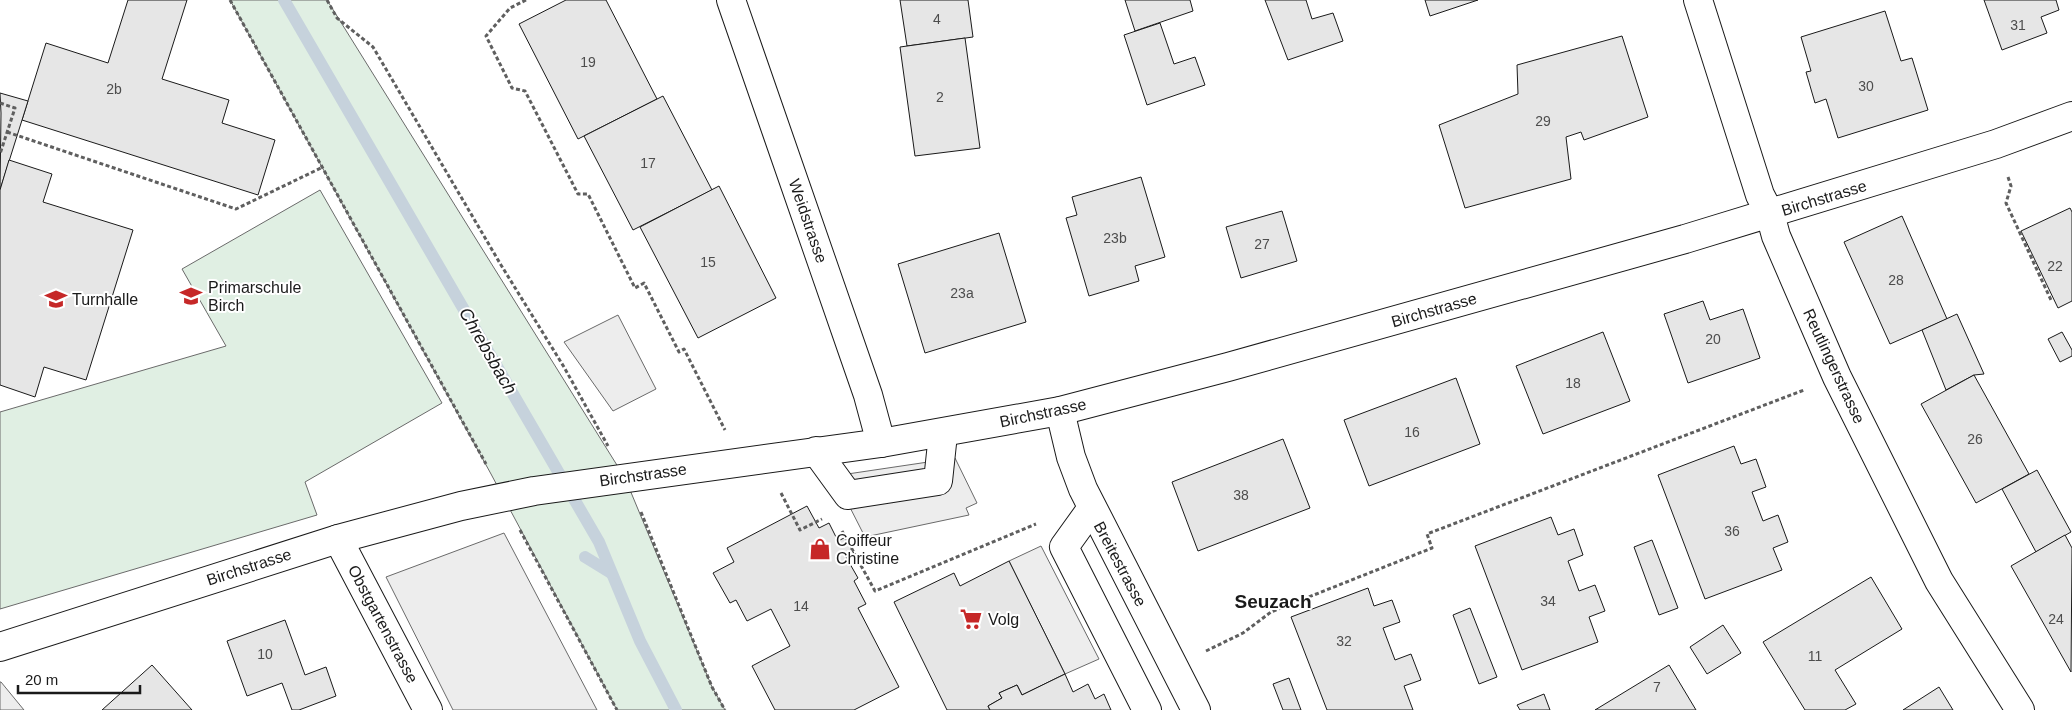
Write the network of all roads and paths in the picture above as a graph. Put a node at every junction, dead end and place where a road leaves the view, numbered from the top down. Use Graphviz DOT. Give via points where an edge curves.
graph roads {
  1 [pos="230,0"];
  2 [pos="327,0"];
  3 [pos="526,0"];
  4 [pos="731,0"];
  5 [pos="1698,0"];
  6 [pos="0,103"];
  7 [pos="2072,116"];
  8 [pos="7,132"];
  9 [pos="1996,144"];
  10 [pos="0,154"];
  11 [pos="323,167"];
  12 [pos="1770,214"];
  13 [pos="2051,300"];
  14 [pos="1837,377"];
  15 [pos="1060,411"];
  16 [pos="943,434"];
  17 [pos="881,443"];
  18 [pos="816,451"];
  19 [pos="751,461"];
  20 [pos="614,479"];
  21 [pos="503,497"];
  22 [pos="1092,508"];
  23 [pos="825,518"];
  24 [pos="838,522"];
  25 [pos="338,539"];
  26 [pos="1064,547"];
  27 [pos="0,647"];
  28 [pos="1174,667"];
  29 [pos="1190,708"];
  30 [pos="428,710"];
  31 [pos="617,710"];
  32 [pos="725,710"];
  33 [pos="1147,710"];
  34 [pos="2020,710"];
  1 -- 11 [label="path"];
  2 -- 20 [label="path" via="337,18 373,47 564,367"];
  3 -- 19 [label="path" via="510,8 486,36 512,88 525,91 578,194 588,194 635,288 644,283 679,352 684,349"];
  4 -- 17 [label="street, Weidstrasse" via="868,395"];
  5 -- 12 [label="street, Reutlingerstrasse" via="1760,195"];
  6 -- 8 [label="path" via="15,108"];
  7 -- 9 [label="street, Birchstrasse"];
  8 -- 10 [label="path"];
  8 -- 11 [label="path" via="236,209"];
  9 -- 12 [label="street, Birchstrasse"];
  9 -- 13 [label="path" via="2011,186 2006,203"];
  11 -- 21 [label="path"];
  12 -- 14 [label="street, Reutlingerstrasse" via="1776,236"];
  12 -- 15 [label="street, Birchstrasse" via="1238,365"];
  14 -- 28 [label="path" via="1427,534 1432,548 1271,612 1243,632"];
  14 -- 34 [label="street, Reutlingerstrasse" via="1939,581"];
  15 -- 16 [label="street, Birchstrasse"];
  15 -- 22 [label="street, Breitestrasse" via="1071,456"];
  16 -- 17 [label="street, Birchstrasse"];
  16 -- 18 [label="street" via="938,481 848,495"];
  17 -- 18 [label="street, Birchstrasse"];
  18 -- 19 [label="street, Birchstrasse"];
  19 -- 20 [label="street, Birchstrasse"];
  19 -- 23 [label="path" via="800,530"];
  20 -- 21 [label="street, Birchstrasse"];
  20 -- 32 [label="path"];
  21 -- 25 [label="street, Birchstrasse"];
  21 -- 31 [label="path"];
  22 -- 26 [label="street"];
  22 -- 28 [label="street, Breitestrasse"];
  24 -- 26 [label="path" via="875,591 1048,519"];
  25 -- 27 [label="street, Birchstrasse"];
  25 -- 30 [label="street, Obstgartenstrasse"];
  26 -- 33 [label="street"];
  28 -- 29 [label="street, Breitestrasse"];
}
